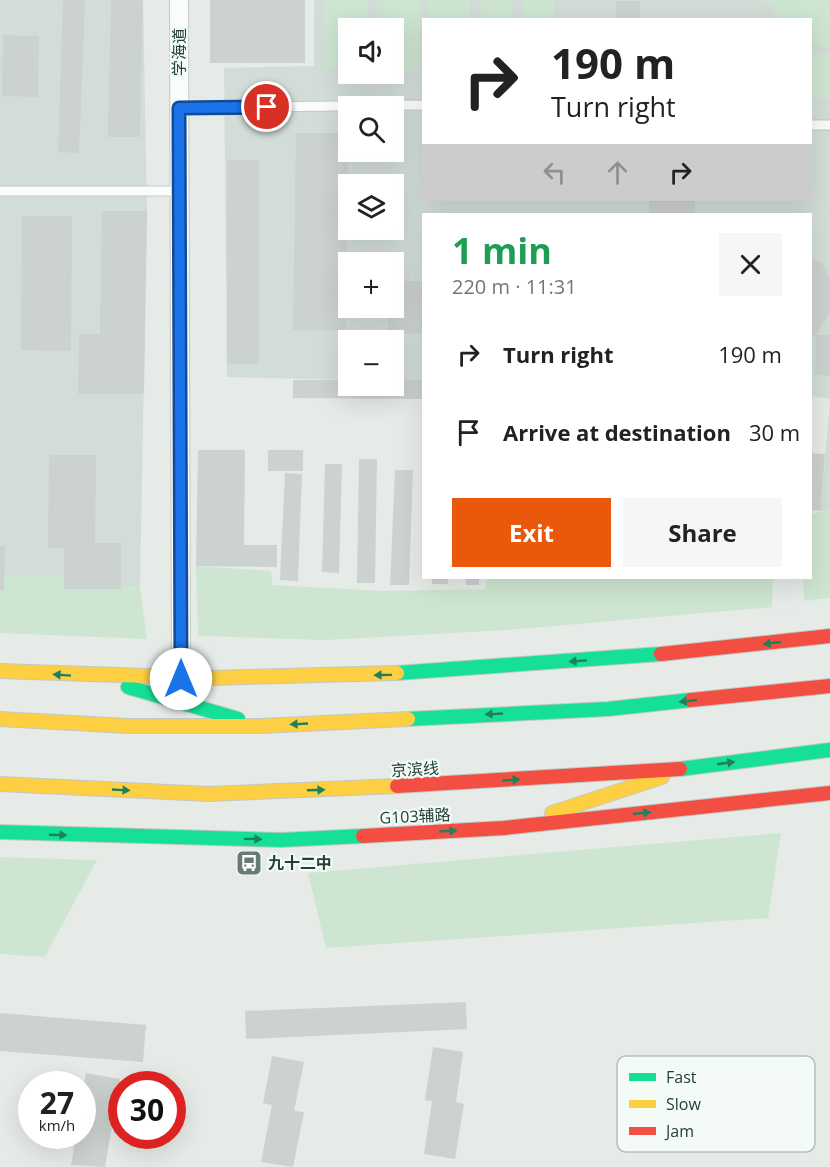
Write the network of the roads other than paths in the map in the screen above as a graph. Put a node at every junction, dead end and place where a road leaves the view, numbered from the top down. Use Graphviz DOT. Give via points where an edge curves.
graph roads {
  1 [pos="180,0"];
  2 [pos="422,105"];
  3 [pos="179,108"];
  4 [pos="812,125"];
  5 [pos="830,125"];
  6 [pos="0,191"];
  7 [pos="178,191"];
  8 [pos="830,636"];
  9 [pos="0,671"];
  10 [pos="98,678"];
  11 [pos="181,679"];
  12 [pos="830,686"];
  13 [pos="0,719"];
  14 [pos="261,726"];
  15 [pos="830,750"];
  16 [pos="688,768"];
  17 [pos="0,784"];
  18 [pos="830,793"];
  19 [pos="504,828"];
  20 [pos="0,832"];
  1 -- 3 [label="street, 学海道"];
  2 -- 3 [label="lane"];
  3 -- 7 [label="street, 学海道"];
  4 -- 5 [label="lane"];
  6 -- 7 [label="lane"];
  7 -- 11 [label="street, 学海道"];
  8 -- 11 [label="main road, one-way" via="680,653 404,674"];
  10 -- 9 [label="main road, one-way"];
  10 -- 11 [label="main road"];
  10 -- 14 [label="main road"];
  12 -- 14 [label="main road, one-way" via="608,709"];
  13 -- 14 [label="main road" via="128,726"];
  16 -- 15 [label="main road, 京滨线, one-way"];
  17 -- 16 [label="main road, 京滨线, one-way" via="208,794 431,785"];
  16 -- 19 [label="main road"];
  19 -- 18 [label="main road, G103辅路, one-way"];
  20 -- 19 [label="main road, G103辅路, one-way" via="281,840"];
}
